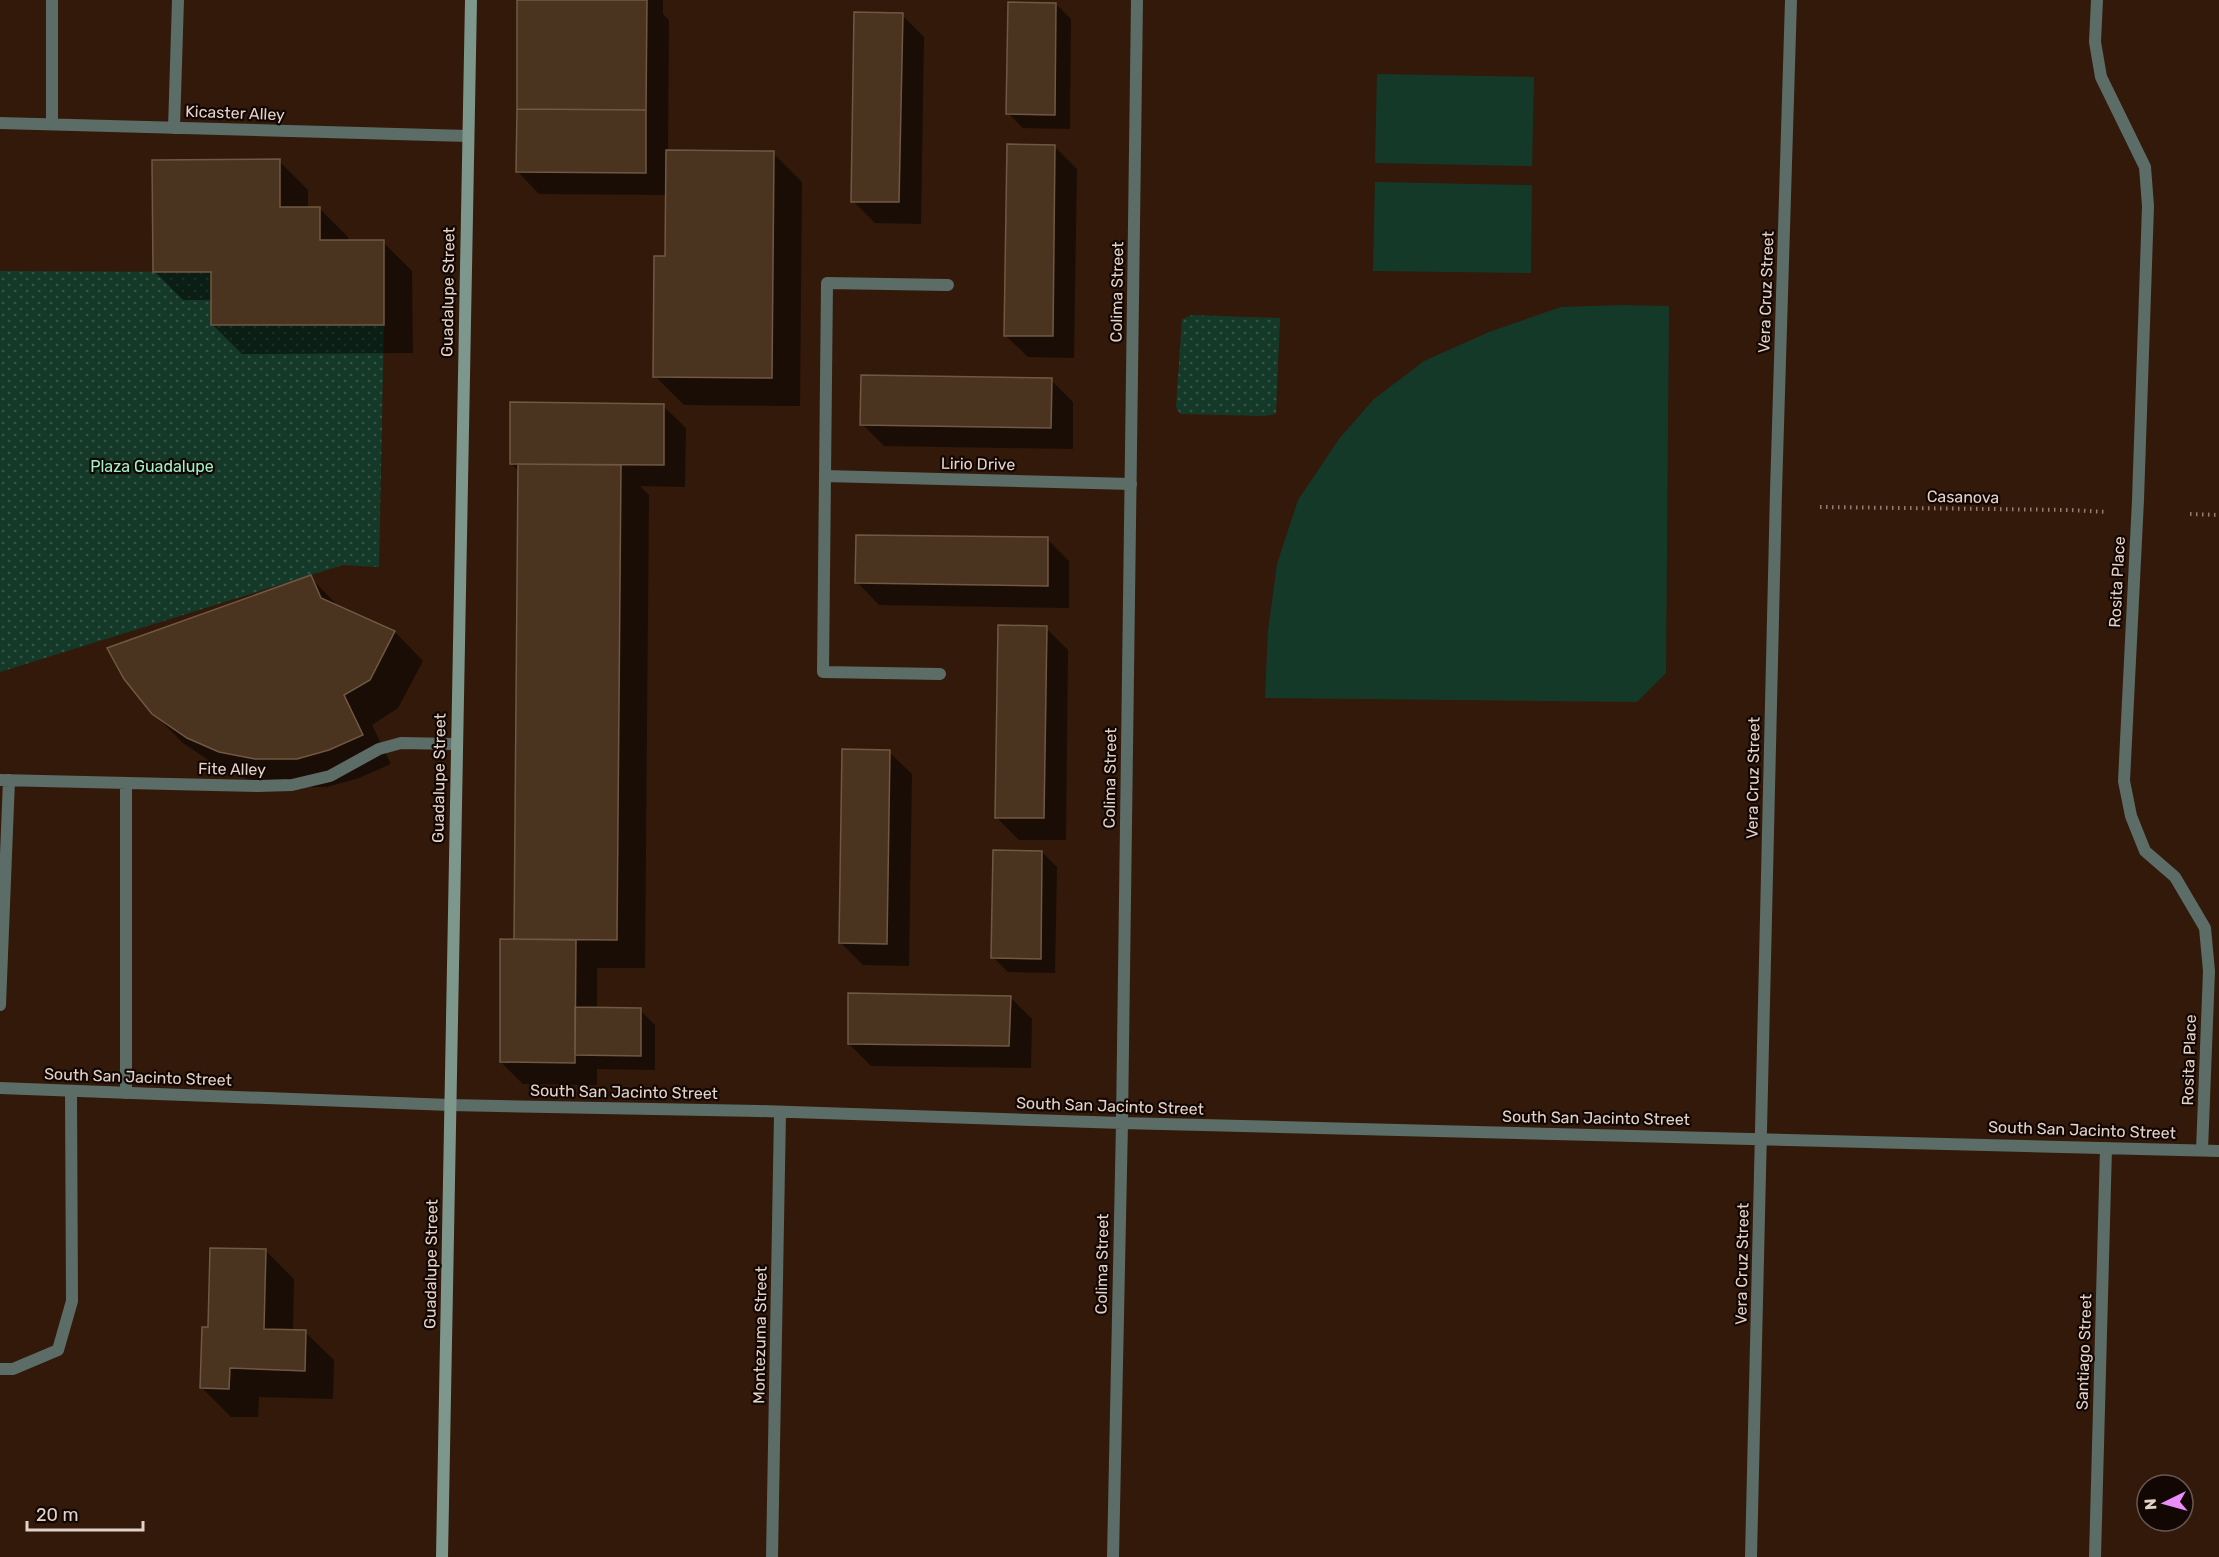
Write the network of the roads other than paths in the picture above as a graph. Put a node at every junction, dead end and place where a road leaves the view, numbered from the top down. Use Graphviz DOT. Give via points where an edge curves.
graph roads {
  1 [pos="52,0"];
  2 [pos="178,0"];
  3 [pos="471,0"];
  4 [pos="1137,0"];
  5 [pos="1791,0"];
  6 [pos="2097,0"];
  7 [pos="0,123"];
  8 [pos="52,124"];
  9 [pos="174,128"];
  10 [pos="468,136"];
  11 [pos="948,285"];
  12 [pos="825,476"];
  13 [pos="1131,484"];
  14 [pos="940,674"];
  15 [pos="456,744"];
  16 [pos="5,780"];
  17 [pos="126,783"];
  18 [pos="0,1005"];
  19 [pos="0,1088"];
  20 [pos="71,1091"];
  21 [pos="126,1093"];
  22 [pos="450,1105"];
  23 [pos="780,1113"];
  24 [pos="1122,1123"];
  25 [pos="1761,1138"];
  26 [pos="2106,1148"];
  27 [pos="2202,1150"];
  28 [pos="2219,1151"];
  29 [pos="0,1369"];
  30 [pos="442,1557"];
  31 [pos="772,1557"];
  32 [pos="1113,1557"];
  33 [pos="1751,1557"];
  34 [pos="2095,1557"];
  1 -- 8 [label="street"];
  2 -- 9 [label="street"];
  3 -- 10 [label="main road, Guadalupe Street"];
  4 -- 13 [label="street, Colima Street"];
  5 -- 25 [label="street, Vera Cruz Street"];
  6 -- 27 [label="street, Rosita Place" via="2095,42 2101,77 2145,167 2148,206 2124,781 2131,816 2145,851 2175,877 2205,928 2209,971"];
  7 -- 8 [label="street, Kicaster Alley"];
  8 -- 9 [label="street, Kicaster Alley"];
  9 -- 10 [label="street, Kicaster Alley"];
  10 -- 15 [label="main road, Guadalupe Street"];
  11 -- 12 [label="street" via="827,283"];
  12 -- 13 [label="street, Lirio Drive"];
  12 -- 14 [label="street" via="823,672"];
  13 -- 24 [label="street, Colima Street"];
  15 -- 17 [label="street, Fite Alley" via="401,743 379,749 330,776 292,784"];
  15 -- 22 [label="main road, Guadalupe Street"];
  16 -- 17 [label="street, Fite Alley"];
  16 -- 18 [label="street"];
  17 -- 21 [label="street"];
  19 -- 20 [label="street, South San Jacinto Street"];
  20 -- 21 [label="street, South San Jacinto Street"];
  20 -- 29 [label="street" via="72,1302 58,1350 13,1369"];
  21 -- 22 [label="street, South San Jacinto Street"];
  22 -- 23 [label="street, South San Jacinto Street"];
  22 -- 30 [label="main road, Guadalupe Street"];
  23 -- 24 [label="street, South San Jacinto Street"];
  23 -- 31 [label="street, Montezuma Street"];
  24 -- 25 [label="street, South San Jacinto Street"];
  24 -- 32 [label="street, Colima Street"];
  25 -- 26 [label="street, South San Jacinto Street"];
  25 -- 33 [label="street, Vera Cruz Street"];
  26 -- 27 [label="street, South San Jacinto Street"];
  26 -- 34 [label="street, Santiago Street"];
  27 -- 28 [label="street, South San Jacinto Street"];
}
